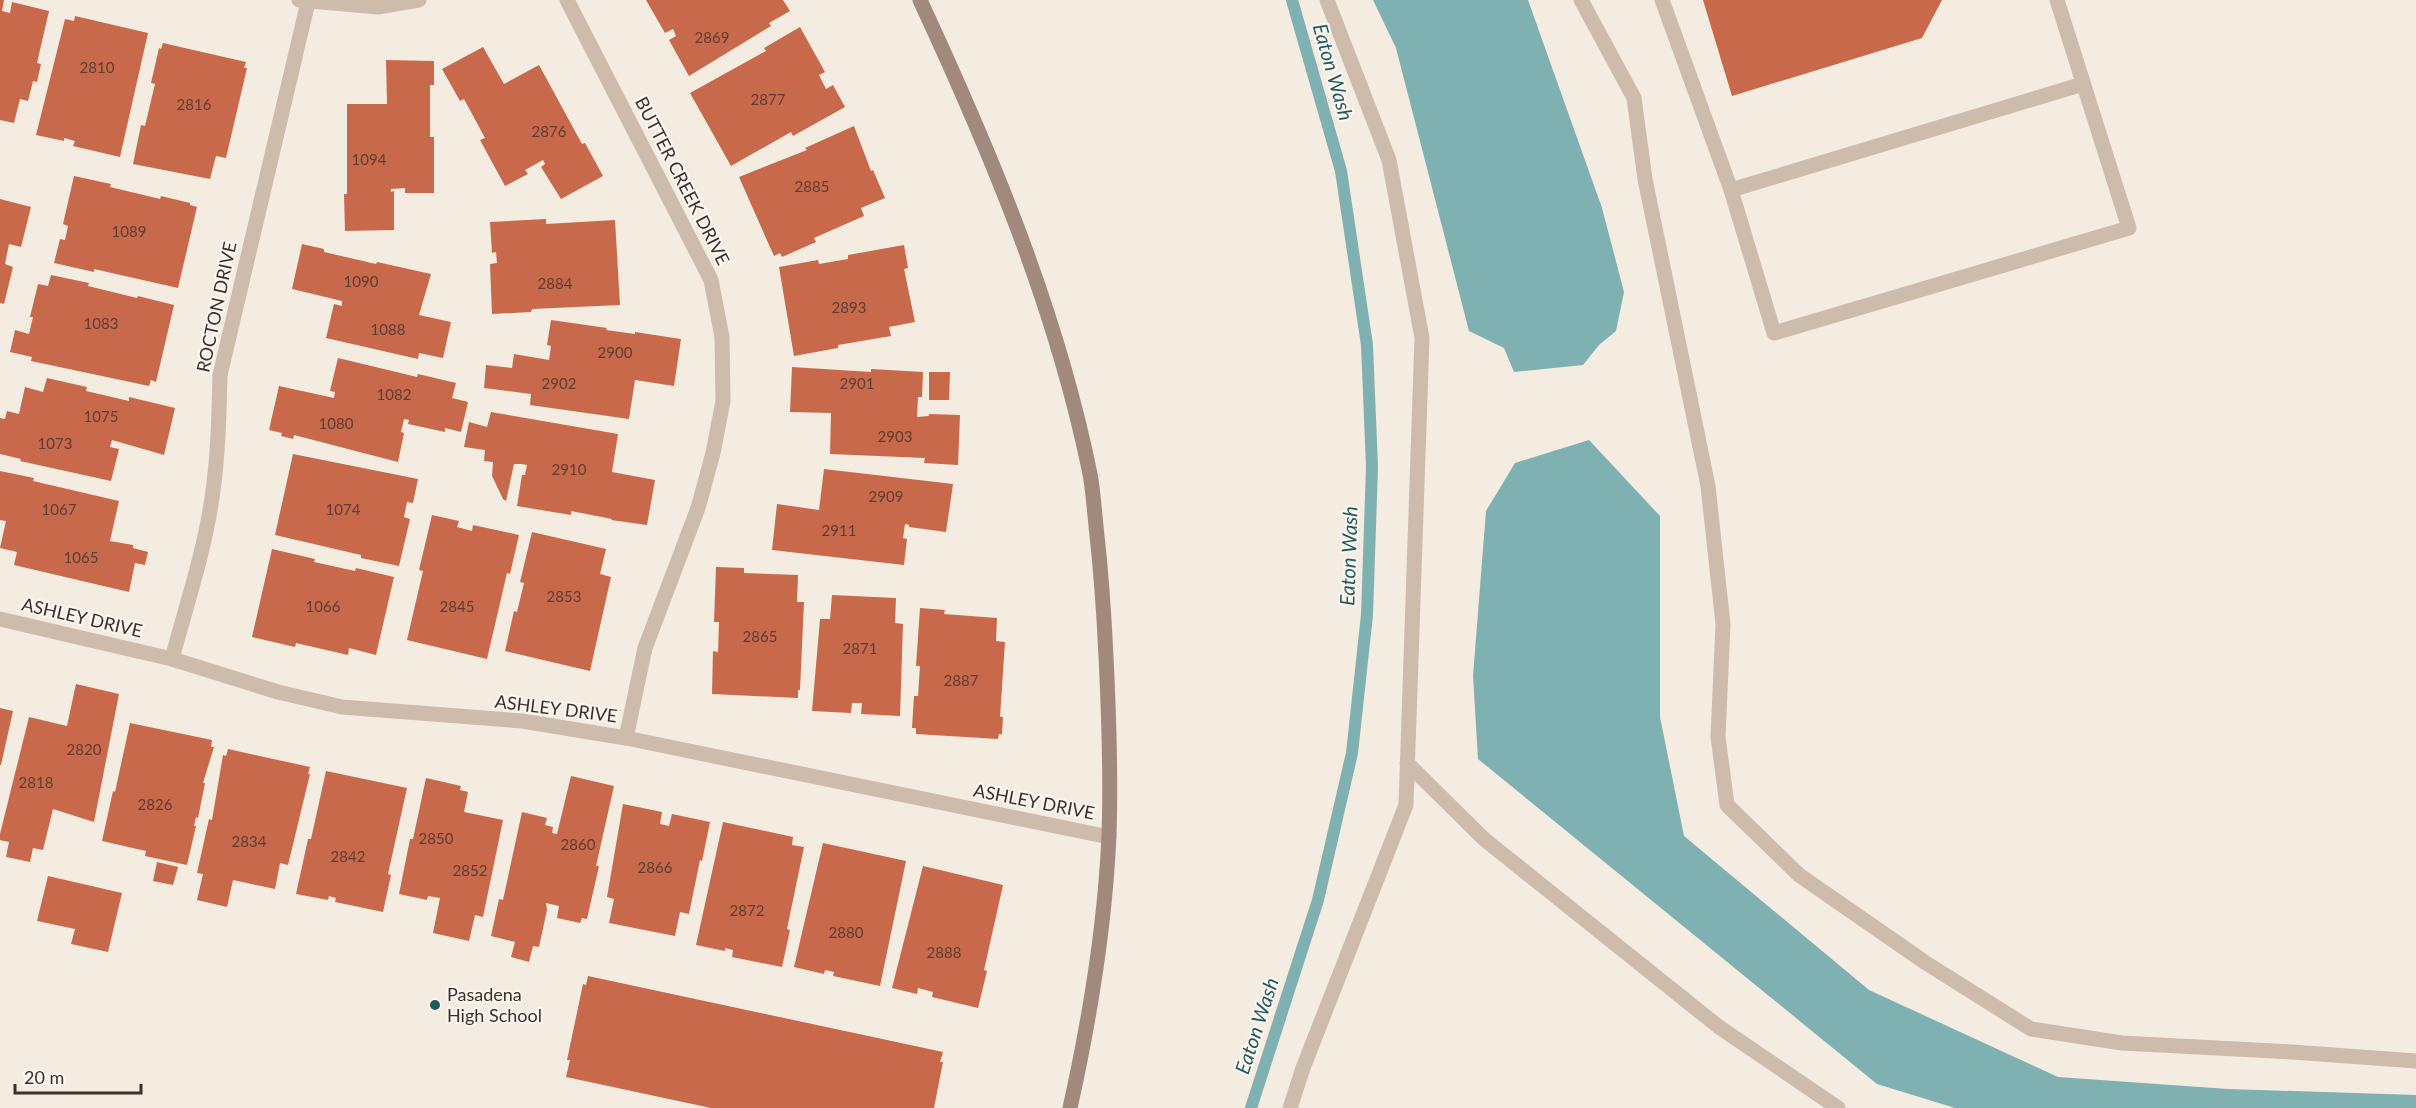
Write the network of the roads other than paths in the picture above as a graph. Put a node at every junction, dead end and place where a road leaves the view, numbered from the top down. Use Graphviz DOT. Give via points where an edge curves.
graph roads {
  1 [pos="419,0"];
  2 [pos="567,0"];
  3 [pos="920,0"];
  4 [pos="1327,0"];
  5 [pos="1581,0"];
  6 [pos="1662,0"];
  7 [pos="2056,0"];
  8 [pos="303,1"];
  9 [pos="2083,84"];
  10 [pos="1731,190"];
  11 [pos="0,619"];
  12 [pos="172,659"];
  13 [pos="626,738"];
  14 [pos="1407,763"];
  15 [pos="1109,837"];
  16 [pos="2416,1061"];
  17 [pos="1070,1108"];
  18 [pos="1290,1108"];
  19 [pos="1838,1108"];
  1 -- 8 [label="street" via="378,7"];
  2 -- 13 [label="street, BUTTER CREEK DRIVE" via="711,280 722,337 723,401 713,453 698,507 645,648"];
  3 -- 15 [label="main road" via="968,103 1020,233 1064,366 1090,471 1104,592"];
  4 -- 14 [label="street" via="1389,160 1422,338"];
  5 -- 16 [label="street" via="1634,98 1645,179 1708,486 1723,624 1718,736 1727,805 1799,875 1926,963 2031,1029 2122,1043"];
  6 -- 10 [label="street"];
  7 -- 9 [label="street"];
  8 -- 12 [label="street, ROCTON DRIVE" via="220,375 212,499"];
  9 -- 10 [label="street"];
  9 -- 10 [label="street" via="2129,228 1774,333"];
  11 -- 12 [label="street, ASHLEY DRIVE"];
  12 -- 13 [label="street, ASHLEY DRIVE" via="342,707 522,722"];
  13 -- 15 [label="street, ASHLEY DRIVE"];
  14 -- 18 [label="street" via="1406,805"];
  14 -- 19 [label="street" via="1484,839 1520,868 1719,1027"];
  15 -- 17 [label="main road" via="1100,942"];
}
